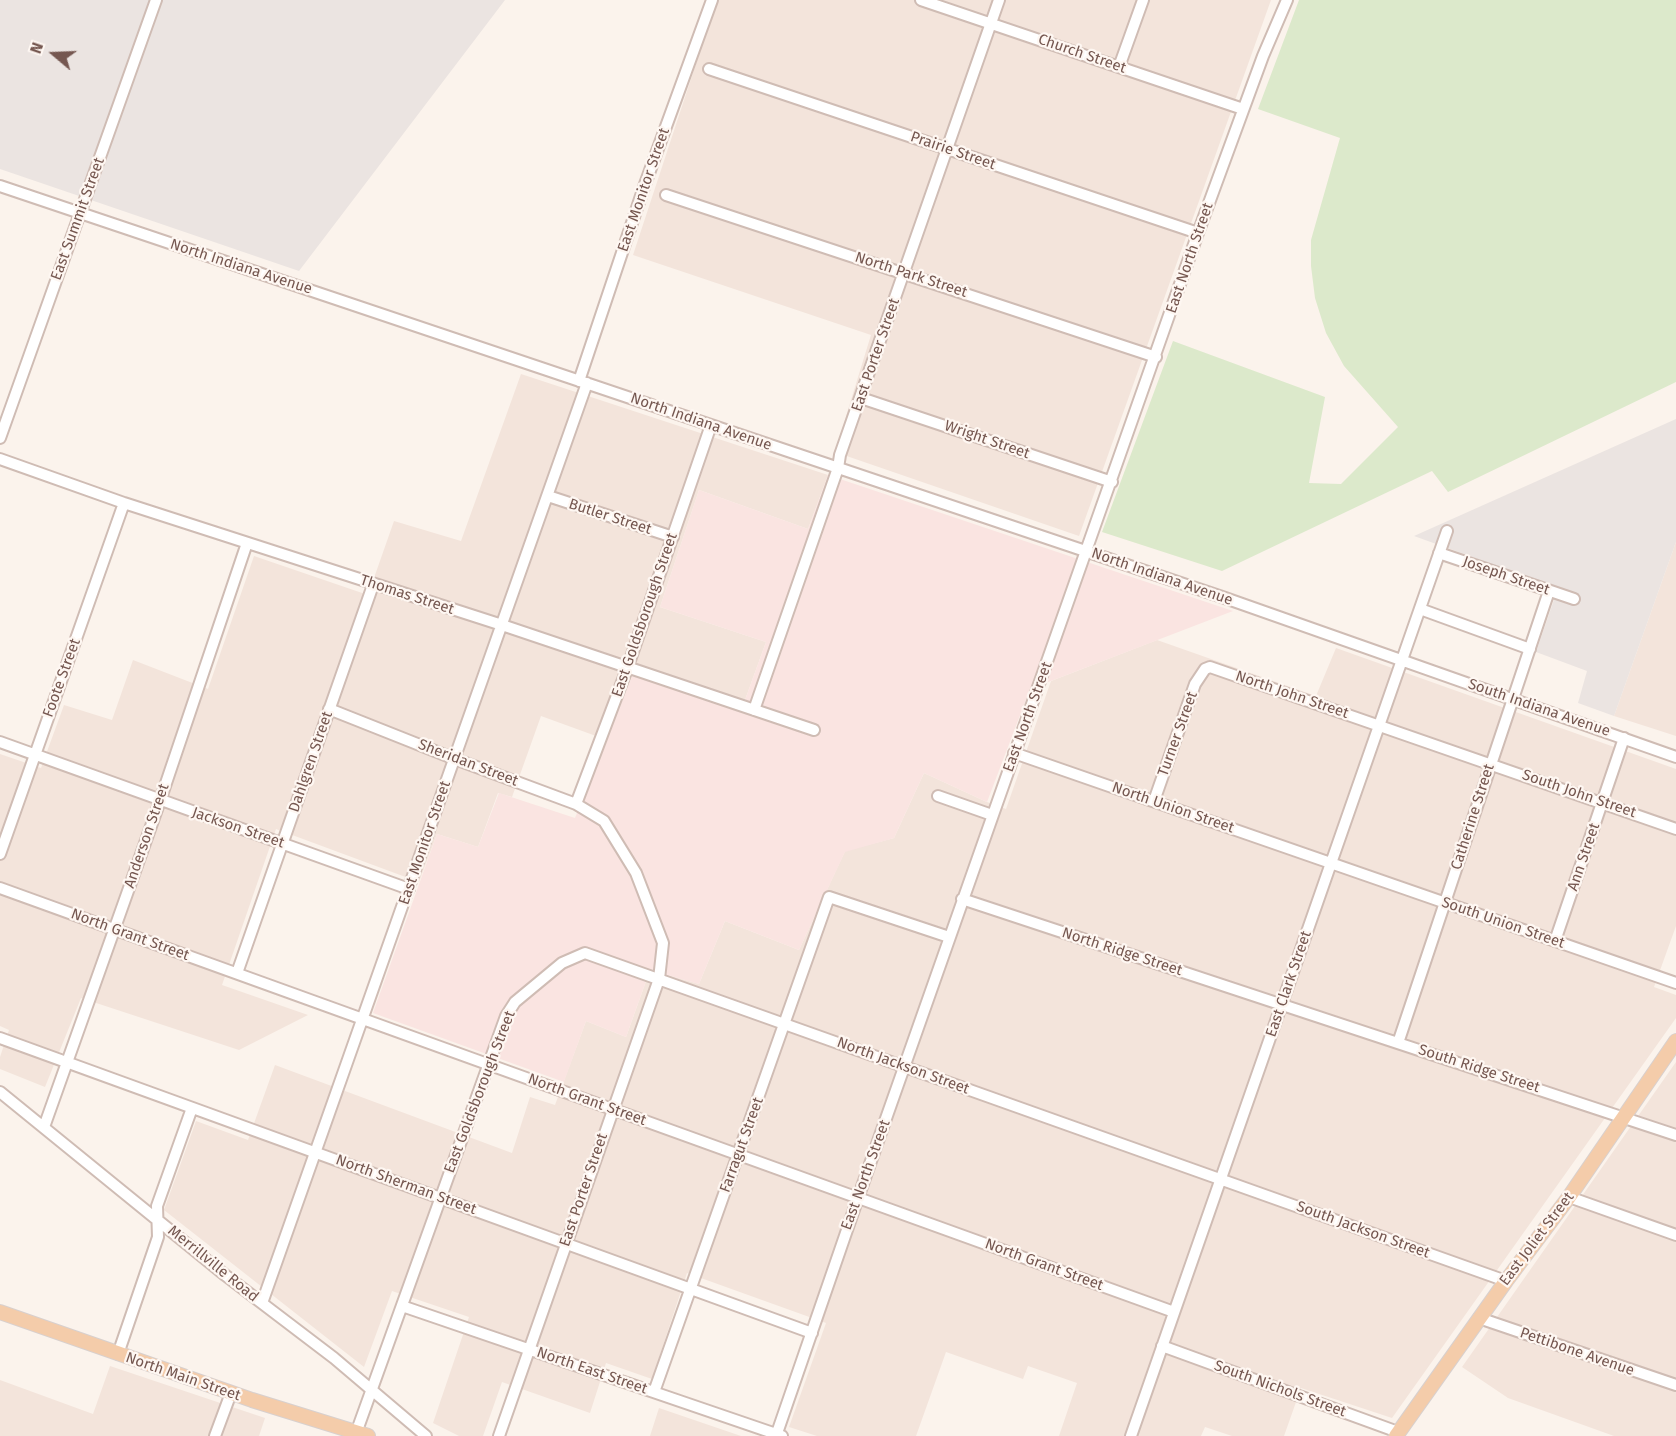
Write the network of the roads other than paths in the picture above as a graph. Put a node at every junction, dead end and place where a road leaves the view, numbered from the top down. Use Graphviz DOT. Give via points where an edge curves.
graph roads {
  1 [pos="156,0"];
  2 [pos="712,0"];
  3 [pos="921,0"];
  4 [pos="999,0"];
  5 [pos="1143,0"];
  6 [pos="1287,0"];
  7 [pos="992,24"];
  8 [pos="1119,67"];
  9 [pos="709,69"];
  10 [pos="1242,109"];
  11 [pos="946,149"];
  12 [pos="0,186"];
  13 [pos="666,195"];
  14 [pos="80,213"];
  15 [pos="1198,233"];
  16 [pos="905,273"];
  17 [pos="1156,357"];
  18 [pos="583,382"];
  19 [pos="861,398"];
  20 [pos="711,425"];
  21 [pos="0,438"];
  22 [pos="0,459"];
  23 [pos="838,468"];
  24 [pos="1112,482"];
  25 [pos="548,496"];
  26 [pos="124,503"];
  27 [pos="1447,531"];
  28 [pos="673,537"];
  29 [pos="247,543"];
  30 [pos="1087,552"];
  31 [pos="1439,553"];
  32 [pos="373,585"];
  33 [pos="1549,591"];
  34 [pos="1574,599"];
  35 [pos="1419,609"];
  36 [pos="502,625"];
  37 [pos="1530,649"];
  38 [pos="1402,660"];
  39 [pos="627,669"];
  40 [pos="1205,669"];
  41 [pos="1513,699"];
  42 [pos="329,709"];
  43 [pos="754,710"];
  44 [pos="1379,725"];
  45 [pos="814,730"];
  46 [pos="1624,738"];
  47 [pos="0,742"];
  48 [pos="1014,753"];
  49 [pos="35,754"];
  50 [pos="1676,757"];
  51 [pos="454,759"];
  52 [pos="1491,764"];
  53 [pos="938,796"];
  54 [pos="160,801"];
  55 [pos="1154,801"];
  56 [pos="1603,803"];
  57 [pos="576,804"];
  58 [pos="992,816"];
  59 [pos="1676,828"];
  60 [pos="283,843"];
  61 [pos="0,854"];
  62 [pos="1331,863"];
  63 [pos="0,888"];
  64 [pos="409,888"];
  65 [pos="962,899"];
  66 [pos="1445,903"];
  67 [pos="115,930"];
  68 [pos="950,937"];
  69 [pos="1555,941"];
  70 [pos="663,943"];
  71 [pos="585,953"];
  72 [pos="237,973"];
  73 [pos="659,979"];
  74 [pos="1676,983"];
  75 [pos="1281,1005"];
  76 [pos="363,1019"];
  77 [pos="785,1024"];
  78 [pos="0,1038"];
  79 [pos="1676,1041"];
  80 [pos="1398,1043"];
  81 [pos="67,1063"];
  82 [pos="488,1064"];
  83 [pos="905,1067"];
  84 [pos="0,1092"];
  85 [pos="192,1108"];
  86 [pos="612,1109"];
  87 [pos="1622,1117"];
  88 [pos="44,1128"];
  89 [pos="1676,1135"];
  90 [pos="315,1153"];
  91 [pos="738,1154"];
  92 [pos="1221,1179"];
  93 [pos="1569,1197"];
  94 [pos="441,1198"];
  95 [pos="858,1198"];
  96 [pos="159,1220"];
  97 [pos="1676,1235"];
  98 [pos="565,1243"];
  99 [pos="1506,1281"];
  100 [pos="690,1288"];
  101 [pos="262,1303"];
  102 [pos="402,1306"];
  103 [pos="0,1312"];
  104 [pos="1174,1312"];
  105 [pos="1479,1318"];
  106 [pos="812,1333"];
  107 [pos="1162,1346"];
  108 [pos="528,1349"];
  109 [pos="118,1354"];
  110 [pos="1676,1385"];
  111 [pos="371,1390"];
  112 [pos="654,1392"];
  113 [pos="231,1393"];
  114 [pos="1397,1434"];
  115 [pos="360,1435"];
  116 [pos="778,1435"];
  117 [pos="215,1436"];
  118 [pos="426,1436"];
  119 [pos="498,1436"];
  120 [pos="1131,1436"];
  1 -- 14 [label="street, East Summit Street"];
  2 -- 18 [label="street, East Monitor Street" via="644,187"];
  3 -- 7 [label="street, Church Street"];
  4 -- 7 [label="street, East Porter Street"];
  5 -- 8 [label="street"];
  6 -- 10 [label="street, East North Street"];
  7 -- 8 [label="street, Church Street"];
  7 -- 11 [label="street, East Porter Street"];
  8 -- 10 [label="street, Church Street"];
  9 -- 11 [label="street, Prairie Street"];
  10 -- 15 [label="street, East North Street"];
  11 -- 15 [label="street, Prairie Street"];
  11 -- 16 [label="street, East Porter Street"];
  12 -- 14 [label="street, North Indiana Avenue"];
  13 -- 16 [label="street, North Park Street"];
  14 -- 18 [label="street, North Indiana Avenue"];
  14 -- 21 [label="street, East Summit Street"];
  15 -- 17 [label="street, East North Street"];
  16 -- 17 [label="street, North Park Street"];
  16 -- 19 [label="street, East Porter Street"];
  17 -- 24 [label="street, East North Street"];
  18 -- 20 [label="street, North Indiana Avenue"];
  18 -- 25 [label="street, East Monitor Street"];
  19 -- 23 [label="street, East Porter Street"];
  19 -- 24 [label="street, Wright Street"];
  20 -- 23 [label="street, North Indiana Avenue"];
  20 -- 28 [label="street, East Goldsborough Street"];
  22 -- 26 [label="street, Thomas Street"];
  23 -- 30 [label="street, North Indiana Avenue"];
  23 -- 43 [label="street, East Porter Street"];
  24 -- 30 [label="street, East North Street"];
  25 -- 28 [label="street, Butler Street"];
  25 -- 36 [label="street, East Monitor Street"];
  26 -- 29 [label="street, Thomas Street"];
  26 -- 49 [label="street, Foote Street"];
  27 -- 31 [label="street, East Clark Street"];
  28 -- 39 [label="street, East Goldsborough Street"];
  29 -- 32 [label="street, Thomas Street"];
  29 -- 54 [label="street, Anderson Street"];
  30 -- 38 [label="street, North Indiana Avenue"];
  30 -- 48 [label="street, East North Street"];
  31 -- 33 [label="street, Joseph Street"];
  31 -- 35 [label="street, East Clark Street"];
  32 -- 36 [label="street, Thomas Street"];
  32 -- 42 [label="street, Dahlgren Street"];
  33 -- 34 [label="street, Joseph Street"];
  33 -- 37 [label="street, Catherine Street"];
  35 -- 37 [label="street"];
  35 -- 38 [label="street, East Clark Street"];
  36 -- 39 [label="street, Thomas Street"];
  36 -- 51 [label="street, East Monitor Street"];
  37 -- 41 [label="street, Catherine Street"];
  38 -- 41 [label="street, South Indiana Avenue"];
  38 -- 44 [label="street, East Clark Street"];
  39 -- 43 [label="street, Thomas Street"];
  39 -- 57 [label="street, East Goldsborough Street"];
  40 -- 44 [label="street, North John Street" via="1220,669"];
  40 -- 55 [label="street, Turner Street"];
  41 -- 46 [label="street, South Indiana Avenue"];
  41 -- 52 [label="street, Catherine Street"];
  42 -- 51 [label="street, Sheridan Street"];
  42 -- 60 [label="street, Dahlgren Street"];
  43 -- 45 [label="street, Thomas Street"];
  44 -- 52 [label="street, South John Street"];
  44 -- 62 [label="street, East Clark Street"];
  46 -- 50 [label="street, South Indiana Avenue"];
  46 -- 56 [label="street, Ann Street"];
  47 -- 49 [label="street, Jackson Street"];
  48 -- 55 [label="street, North Union Street"];
  48 -- 58 [label="street, East North Street"];
  49 -- 54 [label="street, Jackson Street"];
  49 -- 61 [label="street, Foote Street"];
  51 -- 57 [label="street, Sheridan Street"];
  51 -- 64 [label="street, East Monitor Street"];
  52 -- 56 [label="street, South John Street"];
  52 -- 66 [label="street, Catherine Street"];
  53 -- 58 [label="street"];
  54 -- 60 [label="street, Jackson Street"];
  54 -- 67 [label="street, Anderson Street"];
  55 -- 62 [label="street, North Union Street"];
  56 -- 59 [label="street, South John Street"];
  56 -- 69 [label="street, Ann Street"];
  57 -- 70 [label="street, Sheridan Street" via="604,821 636,873"];
  58 -- 65 [label="street, East North Street"];
  60 -- 64 [label="street, Jackson Street"];
  60 -- 72 [label="street, Dahlgren Street"];
  62 -- 66 [label="street, South Union Street"];
  62 -- 75 [label="street, East Clark Street"];
  63 -- 67 [label="street, North Grant Street"];
  64 -- 76 [label="street, East Monitor Street"];
  65 -- 68 [label="street, East North Street"];
  65 -- 75 [label="street, North Ridge Street"];
  66 -- 69 [label="street, South Union Street"];
  66 -- 80 [label="street, Catherine Street"];
  67 -- 72 [label="street, North Grant Street"];
  67 -- 81 [label="street, Anderson Street"];
  68 -- 77 [label="street, Farragut Street" via="829,897"];
  68 -- 83 [label="street, East North Street"];
  69 -- 74 [label="street, South Union Street"];
  70 -- 73 [label="street, East Porter Street"];
  71 -- 73 [label="street, North Jackson Street"];
  71 -- 82 [label="street, East Goldsborough Street" via="562,963 515,1002"];
  72 -- 76 [label="street, North Grant Street"];
  73 -- 77 [label="street, North Jackson Street"];
  73 -- 86 [label="street, East Porter Street"];
  75 -- 80 [label="street, South Ridge Street"];
  75 -- 92 [label="street, East Clark Street"];
  76 -- 82 [label="street, North Grant Street"];
  76 -- 90 [label="street, East Monitor Street"];
  77 -- 83 [label="street, North Jackson Street"];
  77 -- 91 [label="street, Farragut Street"];
  78 -- 81 [label="street, North Sherman Street"];
  79 -- 87 [label="main road, East Joliet Street"];
  80 -- 87 [label="street, South Ridge Street"];
  81 -- 85 [label="street, North Sherman Street"];
  81 -- 88 [label="street, Anderson Street"];
  82 -- 86 [label="street, North Grant Street"];
  82 -- 94 [label="street, East Goldsborough Street"];
  83 -- 92 [label="street, North Jackson Street"];
  83 -- 95 [label="street, East North Street"];
  84 -- 88 [label="street, Merrillville Road"];
  85 -- 90 [label="street, North Sherman Street"];
  85 -- 96 [label="street" via="157,1206"];
  86 -- 91 [label="street, North Grant Street"];
  86 -- 98 [label="street, East Porter Street"];
  87 -- 89 [label="street, South Ridge Street"];
  87 -- 93 [label="main road, East Joliet Street"];
  88 -- 96 [label="street, Merrillville Road"];
  90 -- 94 [label="street, North Sherman Street"];
  90 -- 101 [label="street, East Monitor Street"];
  91 -- 95 [label="street, North Grant Street"];
  91 -- 100 [label="street, Farragut Street"];
  92 -- 99 [label="street, South Jackson Street"];
  92 -- 104 [label="street, East Clark Street"];
  93 -- 97 [label="street"];
  93 -- 99 [label="main road, East Joliet Street"];
  94 -- 98 [label="street, North Sherman Street"];
  94 -- 102 [label="street, East Goldsborough Street"];
  95 -- 104 [label="street, North Grant Street"];
  95 -- 106 [label="street, East North Street"];
  96 -- 101 [label="street, Merrillville Road"];
  96 -- 109 [label="street" via="158,1237"];
  98 -- 100 [label="street, North Sherman Street"];
  98 -- 108 [label="street, East Porter Street"];
  99 -- 105 [label="main road, East Joliet Street"];
  100 -- 106 [label="street, North Sherman Street"];
  100 -- 112 [label="street, Farragut Street"];
  101 -- 111 [label="street, Merrillville Road"];
  102 -- 108 [label="street, North East Street"];
  102 -- 111 [label="street, East Goldsborough Street"];
  103 -- 109 [label="main road, North Main Street"];
  104 -- 107 [label="street, East Clark Street"];
  105 -- 110 [label="street, Pettibone Avenue"];
  105 -- 114 [label="main road, East Joliet Street"];
  106 -- 116 [label="street, East North Street"];
  107 -- 114 [label="street, South Nichols Street"];
  107 -- 120 [label="street, East Clark Street"];
  108 -- 112 [label="street, North East Street"];
  108 -- 119 [label="street, East Porter Street"];
  109 -- 113 [label="main road, North Main Street"];
  111 -- 115 [label="street, East Goldsborough Street"];
  111 -- 118 [label="street, Merrillville Road"];
  112 -- 116 [label="street, North East Street"];
  113 -- 115 [label="main road, North Main Street"];
  113 -- 117 [label="street"];
}
